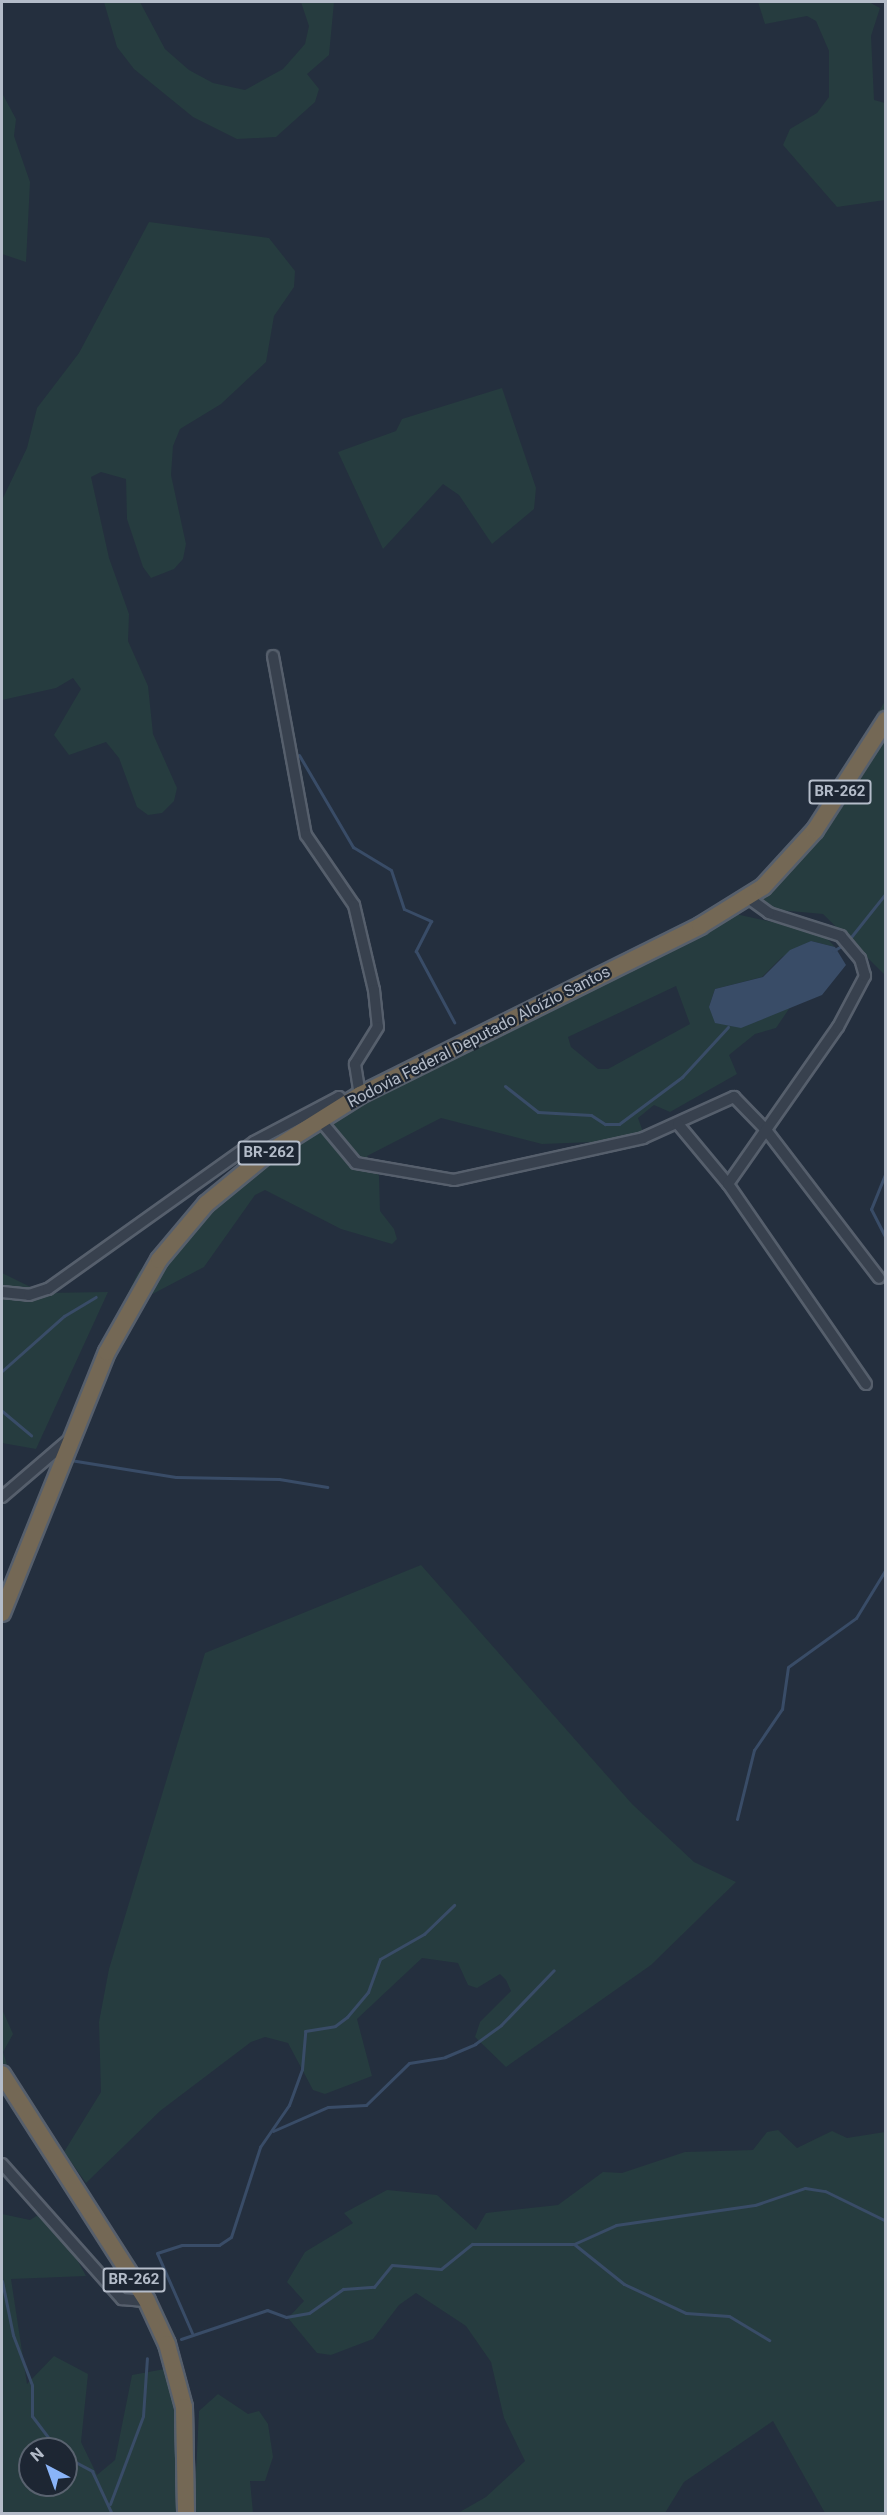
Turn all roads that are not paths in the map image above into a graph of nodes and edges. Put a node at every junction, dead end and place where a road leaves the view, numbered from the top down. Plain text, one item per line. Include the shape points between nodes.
1 (273, 656) dead end
2 (885, 720) edge
3 (747, 897) junction
4 (336, 1107) junction
5 (678, 1124) junction
6 (766, 1130) junction
7 (728, 1184) junction
8 (879, 1278) dead end
9 (2, 1292) edge
10 (866, 1384) dead end
11 (72, 1437) junction
12 (2, 1497) edge
13 (2, 1613) edge
14 (2, 2074) edge
15 (2, 2164) edge
16 (147, 2301) junction
17 (186, 2514) edge

1 - 4 street via 306,835 354,905 369,963 378,1027 355,1064
2 - 3 highway, Rodovia Federal Deputado Aloízio Santos / BR-262 via 797,854
3 - 4 highway, Rodovia Federal Deputado Aloízio Santos / BR-262 via 700,926
3 - 6 street via 769,913 841,936 864,966 862,989
4 - 5 street via 356,1163 440,1180 643,1138
4 - 9 street via 254,1142 62,1282 29,1295
4 - 11 highway, Rodovia Federal Deputado Aloízio Santos / BR-262 via 236,1178 159,1260 107,1352
5 - 6 street via 734,1097
5 - 7 street
6 - 7 street
6 - 8 street
7 - 10 street
11 - 12 street
11 - 13 highway, Rodovia Federal Deputado Aloízio Santos / BR-262
14 - 16 highway, BR-262
15 - 16 street via 122,2299 138,2305
16 - 17 highway, BR-262 via 177,2373 184,2407

